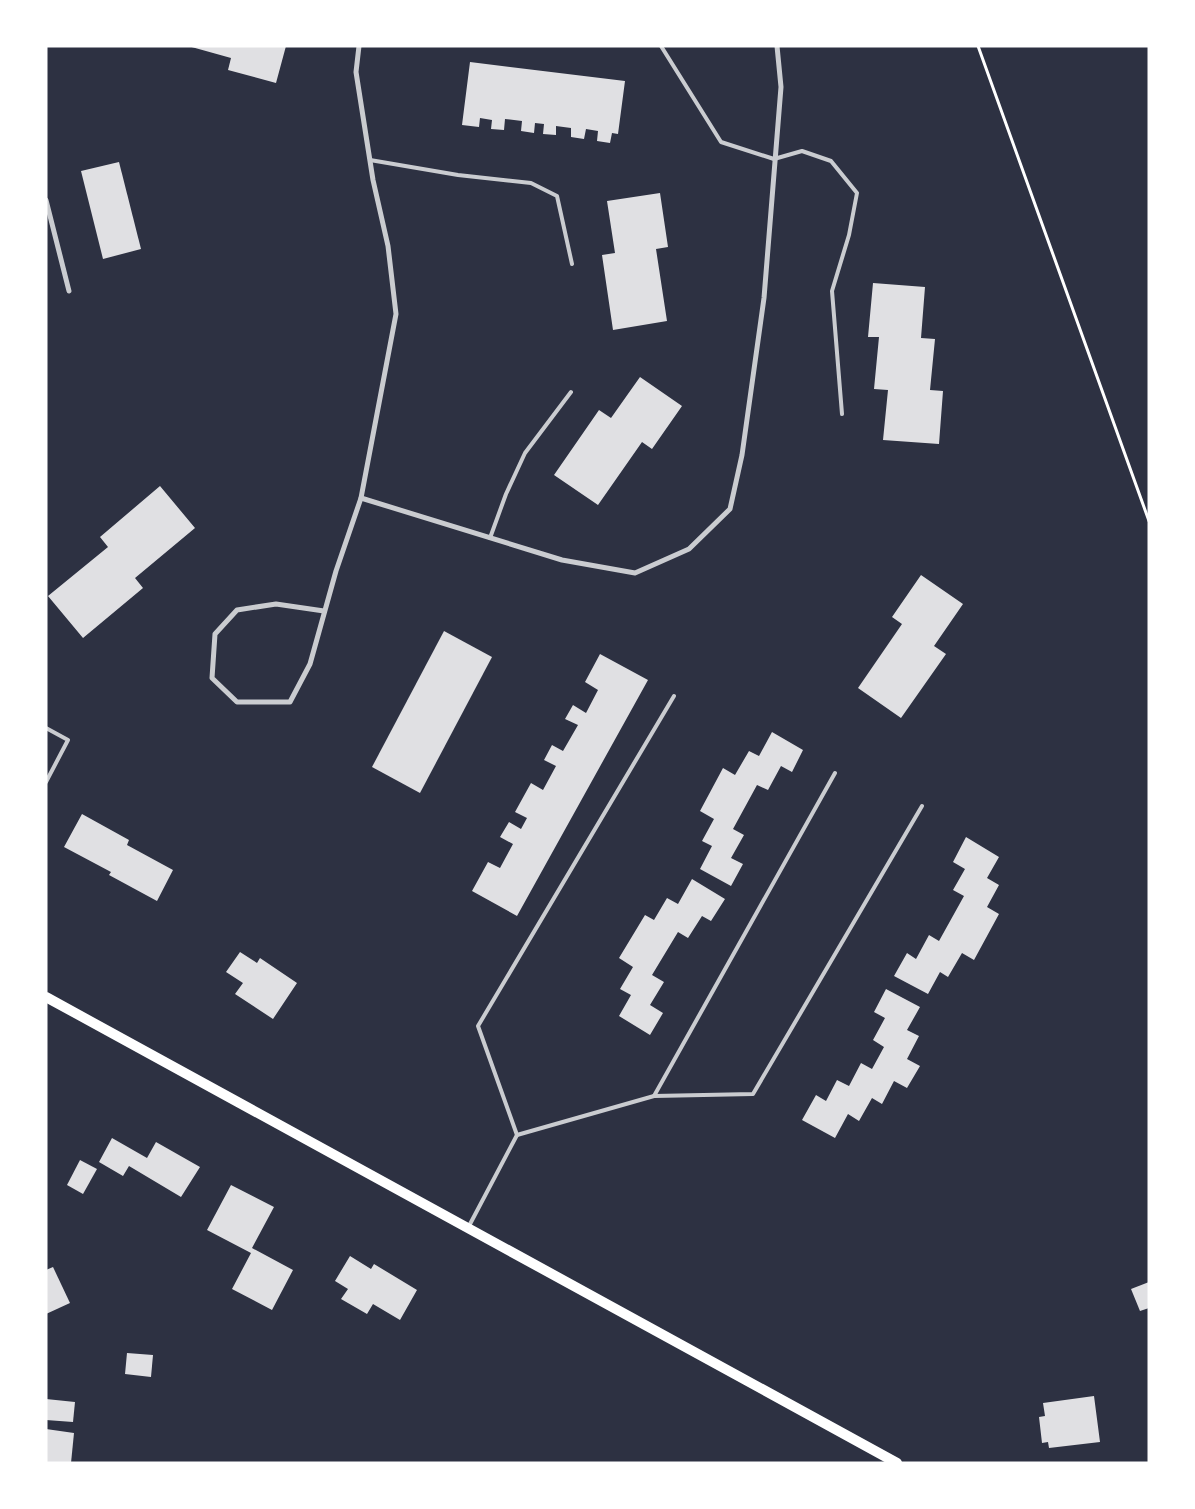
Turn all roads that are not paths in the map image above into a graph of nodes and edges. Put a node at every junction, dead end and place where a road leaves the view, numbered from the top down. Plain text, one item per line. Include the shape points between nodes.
1 (360, 46) edge
2 (661, 46) edge
3 (777, 46) edge
4 (774, 159) junction
5 (370, 160) junction
6 (46, 200) edge
7 (572, 264) dead end
8 (69, 291) dead end
9 (571, 392) dead end
10 (842, 414) dead end
11 (361, 498) junction
12 (490, 538) junction
13 (324, 610) junction
14 (674, 696) dead end
15 (46, 728) edge
16 (835, 773) dead end
17 (46, 782) edge
18 (922, 806) dead end
19 (46, 996) edge
20 (654, 1096) junction
21 (517, 1135) junction
22 (468, 1226) junction
23 (897, 1463) edge

1 - 5 street via 356,72
2 - 4 lane via 721,142
3 - 4 street via 781,87
4 - 10 lane via 802,151 831,161 857,193 832,291
4 - 12 street via 764,298 742,455 730,509 689,549 635,573 562,560
5 - 7 lane via 531,183 557,196
5 - 11 street via 388,246 396,314
6 - 8 street
9 - 12 lane via 525,453
11 - 12 street
11 - 13 street
13 - 13 street via 310,664 290,702 238,702 212,678 215,634 237,610 276,604
14 - 21 lane via 478,1026
15 - 17 lane via 68,740
16 - 20 lane
18 - 20 lane via 753,1094
19 - 22 main road
20 - 21 lane
21 - 22 lane
22 - 23 main road

